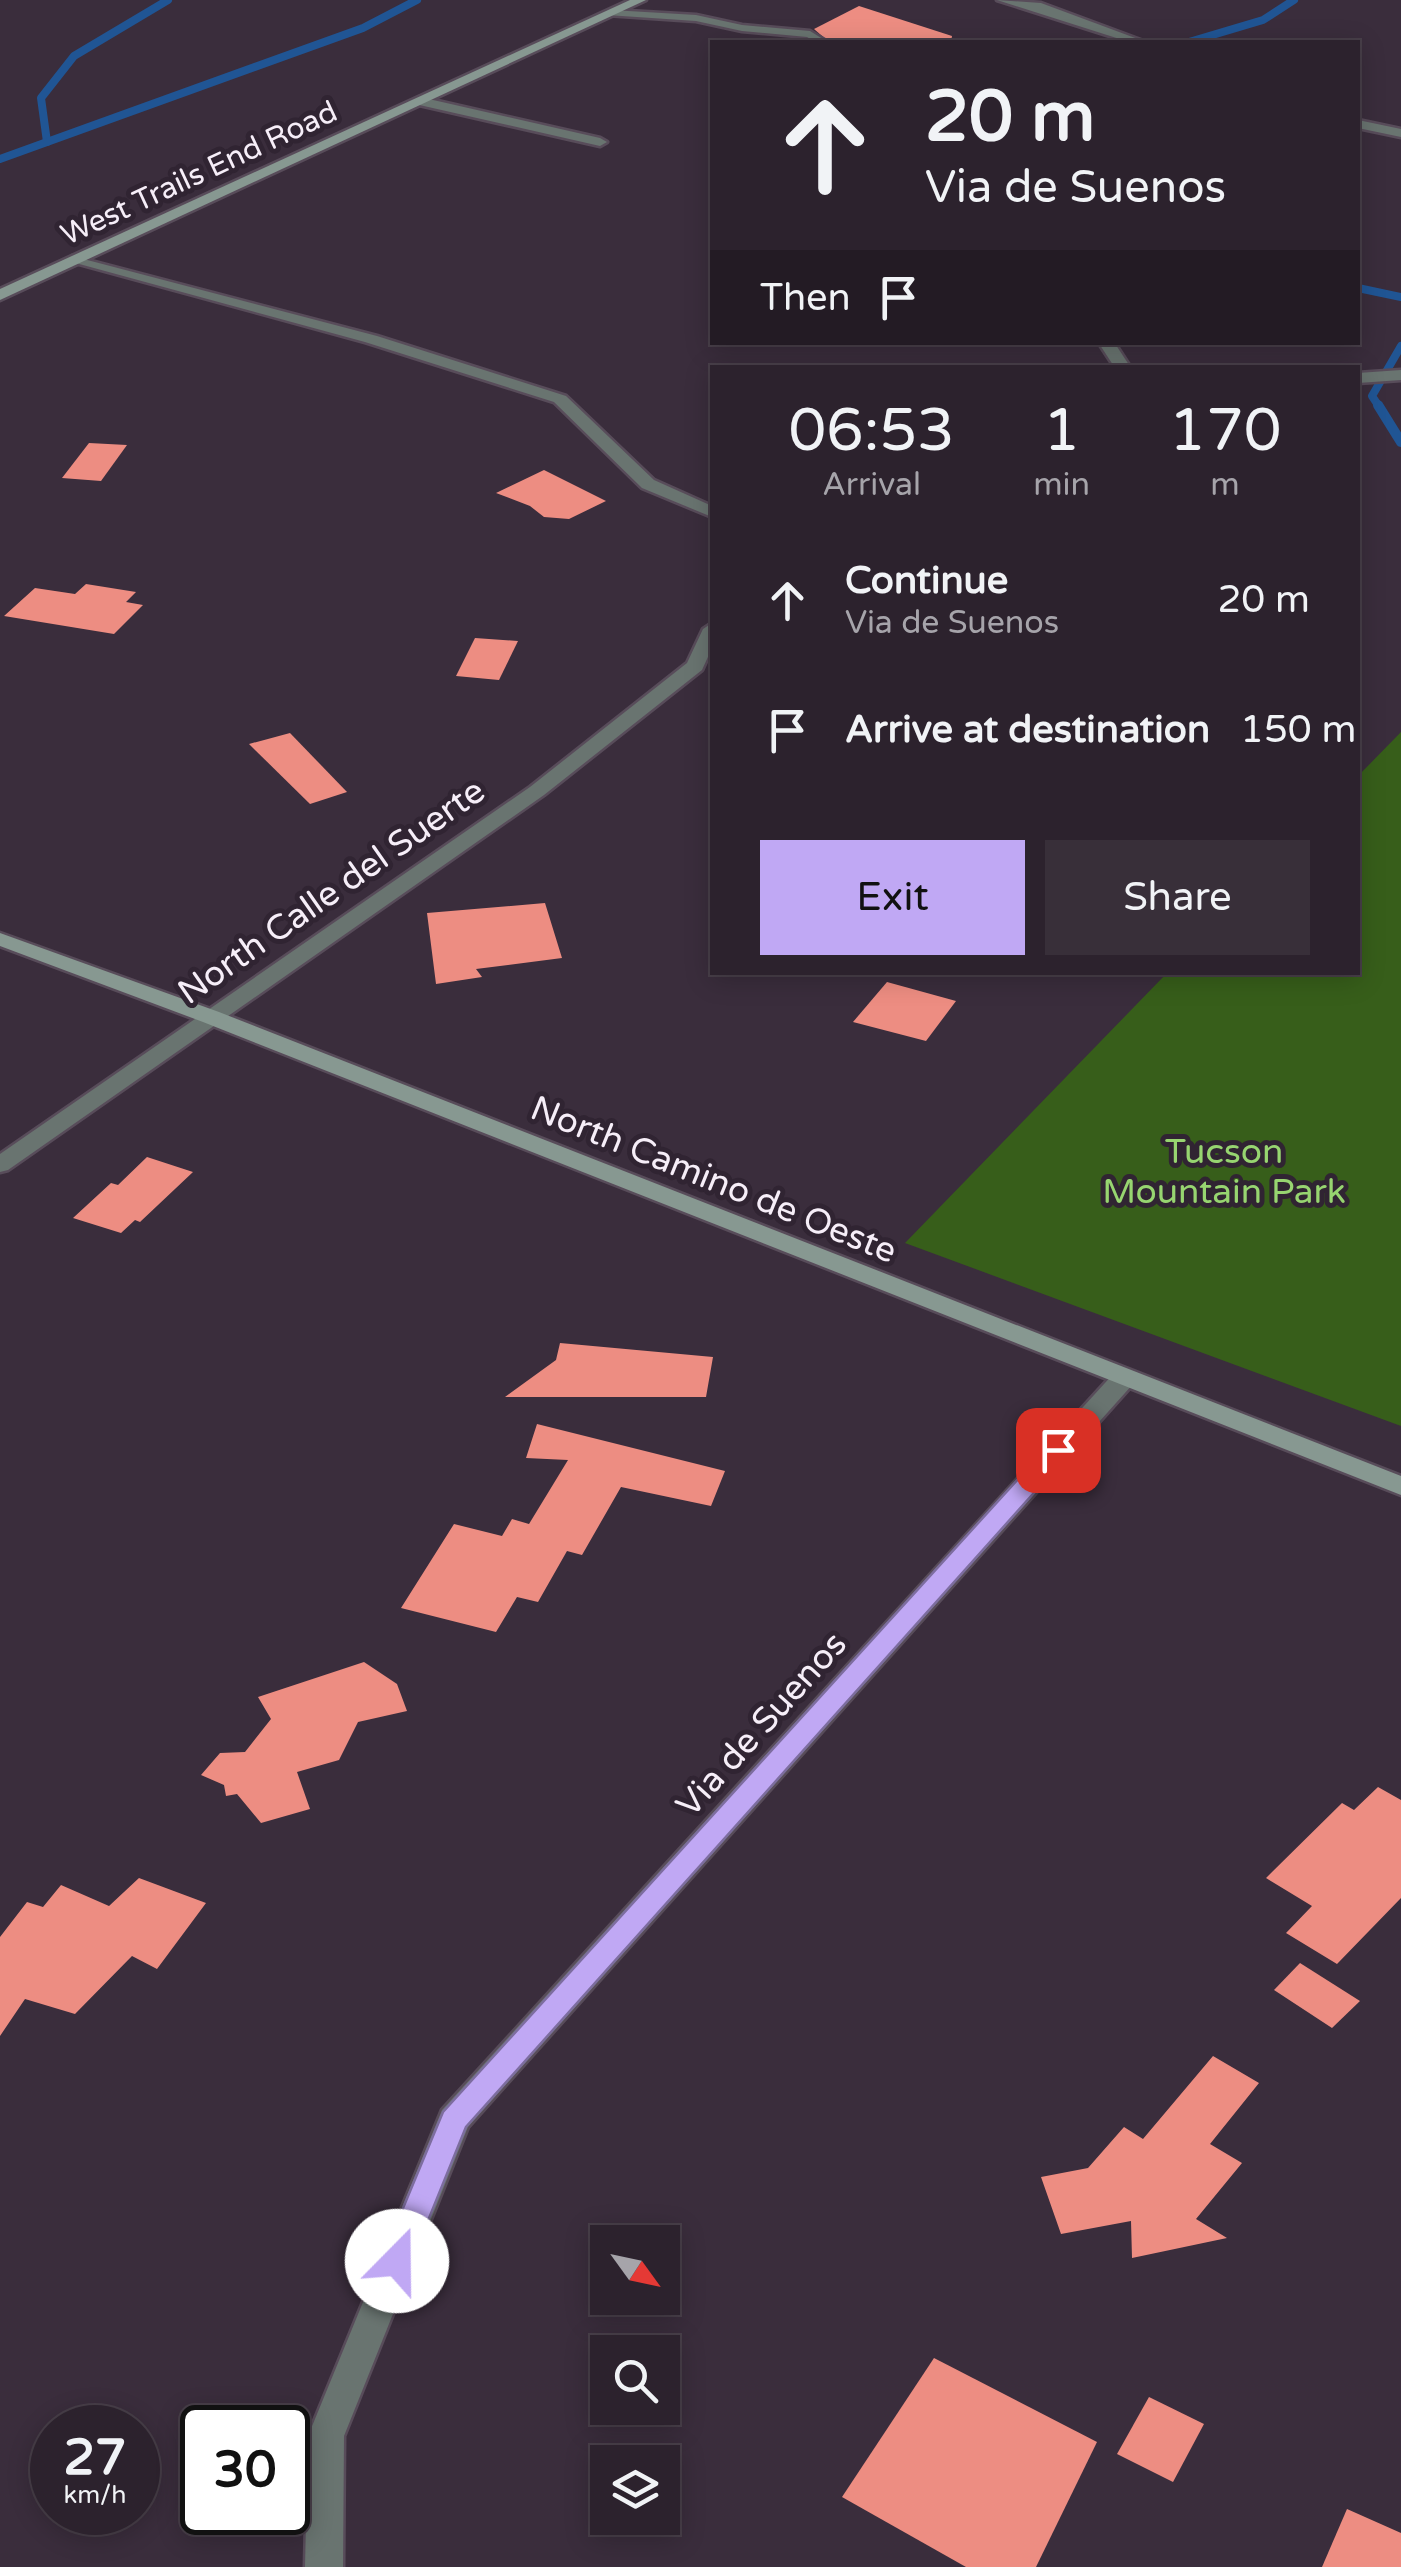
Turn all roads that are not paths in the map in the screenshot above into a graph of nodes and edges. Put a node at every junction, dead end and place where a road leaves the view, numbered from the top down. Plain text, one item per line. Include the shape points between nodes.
1 (640, 0) edge
2 (1002, 0) edge
3 (1043, 3) edge
4 (611, 14) junction
5 (820, 40) edge
6 (1135, 40) edge
7 (420, 101) junction
8 (1360, 124) edge
9 (1401, 133) edge
10 (600, 142) dead end
11 (78, 259) junction
12 (0, 295) edge
13 (1401, 375) edge
14 (1360, 378) edge
15 (710, 511) edge
16 (710, 639) edge
17 (704, 668) edge
18 (0, 940) edge
19 (210, 1016) junction
20 (0, 1164) edge
21 (1124, 1378) junction
22 (1401, 1486) edge
23 (324, 2567) edge

1 - 4 street, West Trails End Road
2 - 3 street
3 - 6 street
4 - 5 lane via 696,18
4 - 7 street, West Trails End Road
7 - 10 street
7 - 11 street, West Trails End Road
8 - 9 street
11 - 12 street, West Trails End Road
11 - 15 street via 560,399 648,484
13 - 14 street
16 - 17 street, North Calle del Suerte
17 - 19 street, North Calle del Suerte
18 - 19 street, North Camino de Oeste
19 - 20 street, North Calle del Suerte
19 - 21 street, North Camino de Oeste
21 - 22 street, North Camino de Oeste
21 - 23 street, Via de Suenos via 454,2120 326,2436

